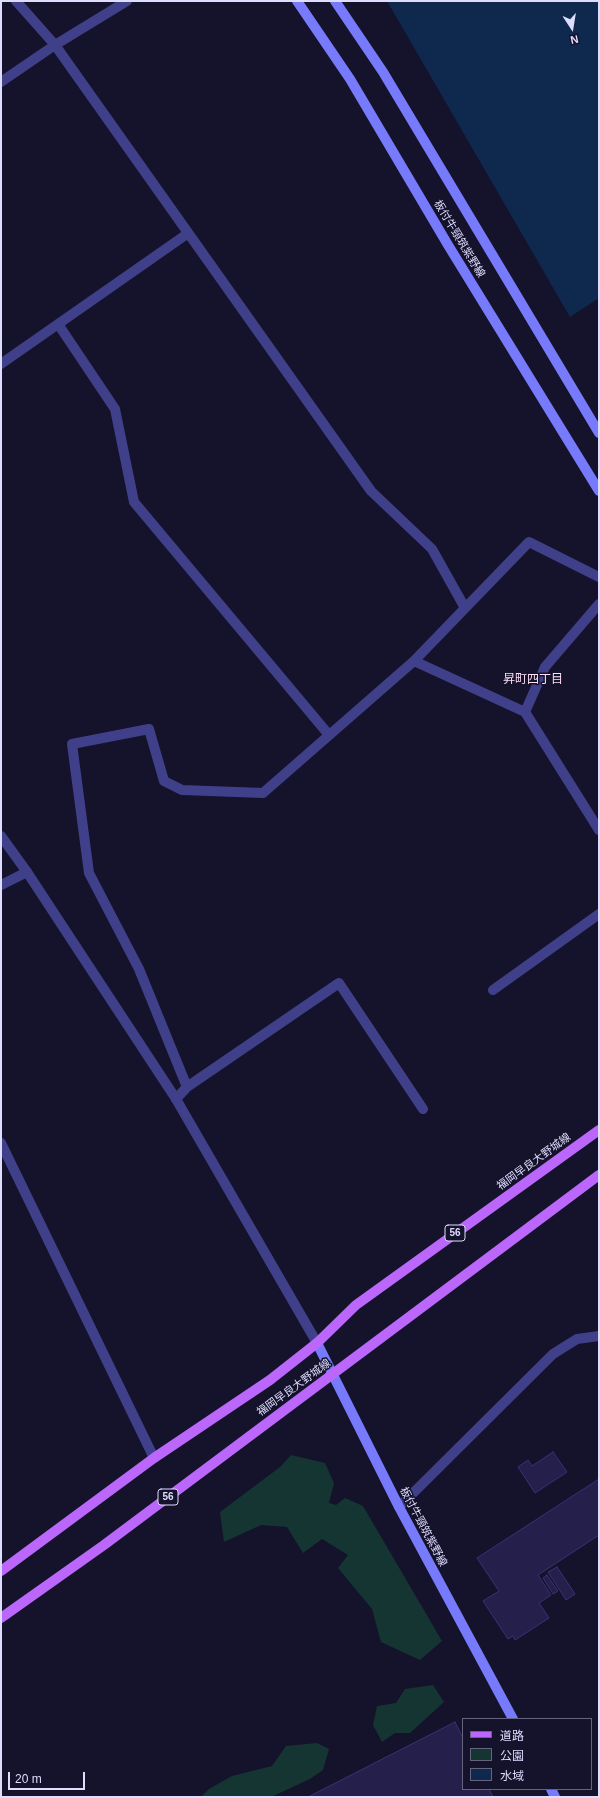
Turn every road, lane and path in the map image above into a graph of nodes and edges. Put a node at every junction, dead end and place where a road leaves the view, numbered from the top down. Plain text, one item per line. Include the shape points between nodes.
1 (16, 1) edge
2 (127, 1) edge
3 (297, 1) edge
4 (335, 1) edge
5 (55, 45) junction
6 (1, 82) edge
7 (187, 234) junction
8 (58, 324) junction
9 (1, 364) edge
10 (599, 432) edge
11 (599, 491) edge
12 (599, 577) edge
13 (599, 604) edge
14 (465, 608) junction
15 (414, 661) junction
16 (524, 712) junction
17 (330, 735) junction
18 (599, 830) edge
19 (1, 836) edge
20 (27, 872) junction
21 (1, 885) edge
22 (599, 914) edge
23 (493, 990) dead end
24 (186, 1087) junction
25 (176, 1099) junction
26 (423, 1109) dead end
27 (599, 1130) edge
28 (1, 1144) edge
29 (599, 1175) edge
30 (599, 1336) edge
31 (317, 1343) junction
32 (333, 1374) junction
33 (154, 1458) junction
34 (399, 1507) junction
35 (1, 1571) edge
36 (1, 1618) edge
37 (512, 1718) edge

1 - 5 street
2 - 5 street
3 - 11 main road, 板付牛頸筑紫野線 via 350,79
4 - 10 main road, 板付牛頸筑紫野線 via 383,72
5 - 6 street
5 - 7 street
7 - 8 street
7 - 14 street via 371,491 432,548
8 - 9 street
8 - 17 street via 115,409 134,502
12 - 14 street via 529,542
13 - 16 street via 545,667
14 - 15 street
15 - 16 street
15 - 17 street
16 - 18 street
17 - 24 street via 263,792 182,790 164,780 149,729 72,744 89,873 139,969
19 - 20 street
20 - 21 street
20 - 25 street
22 - 23 street
24 - 25 street
24 - 26 street via 339,983
25 - 31 street
27 - 31 main road, 福岡早良大野城線 / 56 via 356,1305
28 - 33 street
29 - 32 main road, 福岡早良大野城線 / 56
30 - 34 street via 577,1339 553,1354
31 - 32 main road, 板付牛頸筑紫野線
31 - 33 main road, 福岡早良大野城線 / 56 via 270,1380
32 - 34 main road, 板付牛頸筑紫野線
32 - 36 main road, 福岡早良大野城線 / 56 via 104,1545
33 - 35 main road, 福岡早良大野城線 / 56
34 - 37 main road, 板付牛頸筑紫野線

